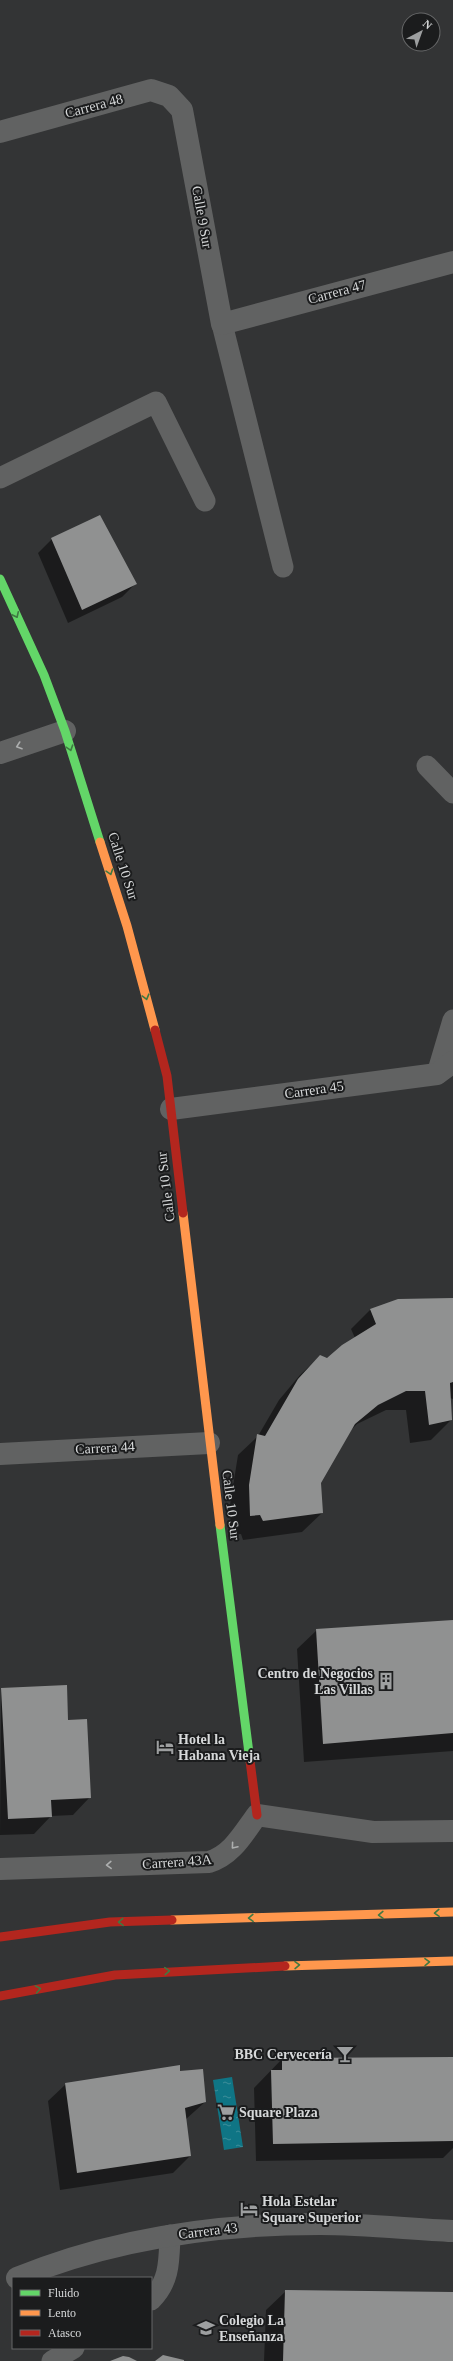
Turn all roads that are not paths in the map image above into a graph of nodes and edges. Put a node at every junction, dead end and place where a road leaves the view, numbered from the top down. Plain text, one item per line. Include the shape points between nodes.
1 (182, 110) joint
2 (0, 132) edge
3 (453, 262) edge
4 (222, 324) junction
5 (0, 478) edge
6 (205, 501) dead end
7 (283, 567) dead end
8 (0, 579) edge
9 (65, 731) junction
10 (0, 753) edge
11 (427, 766) dead end
12 (453, 793) edge
13 (453, 1020) edge
14 (445, 1068) edge
15 (171, 1108) junction
16 (209, 1443) junction
17 (0, 1454) edge
18 (258, 1816) junction
19 (453, 1831) edge
20 (0, 1869) edge
21 (453, 1912) edge
22 (0, 1936) edge
23 (453, 1961) edge
24 (0, 1996) edge
25 (453, 2231) edge
26 (170, 2235) junction
27 (20, 2277) edge
28 (12, 2280) edge
29 (0, 2285) edge
30 (152, 2299) edge
31 (72, 2349) edge
32 (52, 2361) edge

1 - 2 street, Carrera 48 via 169,96 150,90
1 - 4 street, Calle 9 Sur
3 - 4 street, Carrera 47
4 - 7 lane
5 - 6 lane via 156,402
8 -> 9 street, Calle 10 Sur via 44,675
9 -> 10 street
9 -> 15 street, Calle 10 Sur via 127,926 167,1076
11 - 12 lane
13 - 14 lane
14 - 15 street, Carrera 45
15 - 16 street, Calle 10 Sur
16 - 17 street, Carrera 44
16 - 18 street, Calle 10 Sur
18 - 19 street via 374,1832
18 -> 20 street, Carrera 43A via 232,1849 222,1858 209,1862
21 -> 22 street via 110,1922
24 -> 23 street via 115,1975 230,1967
25 - 26 street, Carrera 43 via 320,2224 237,2227
26 - 27 street, Carrera 43 via 99,2251
26 - 30 lane via 169,2266 164,2284
28 - 29 street
31 - 32 lane

